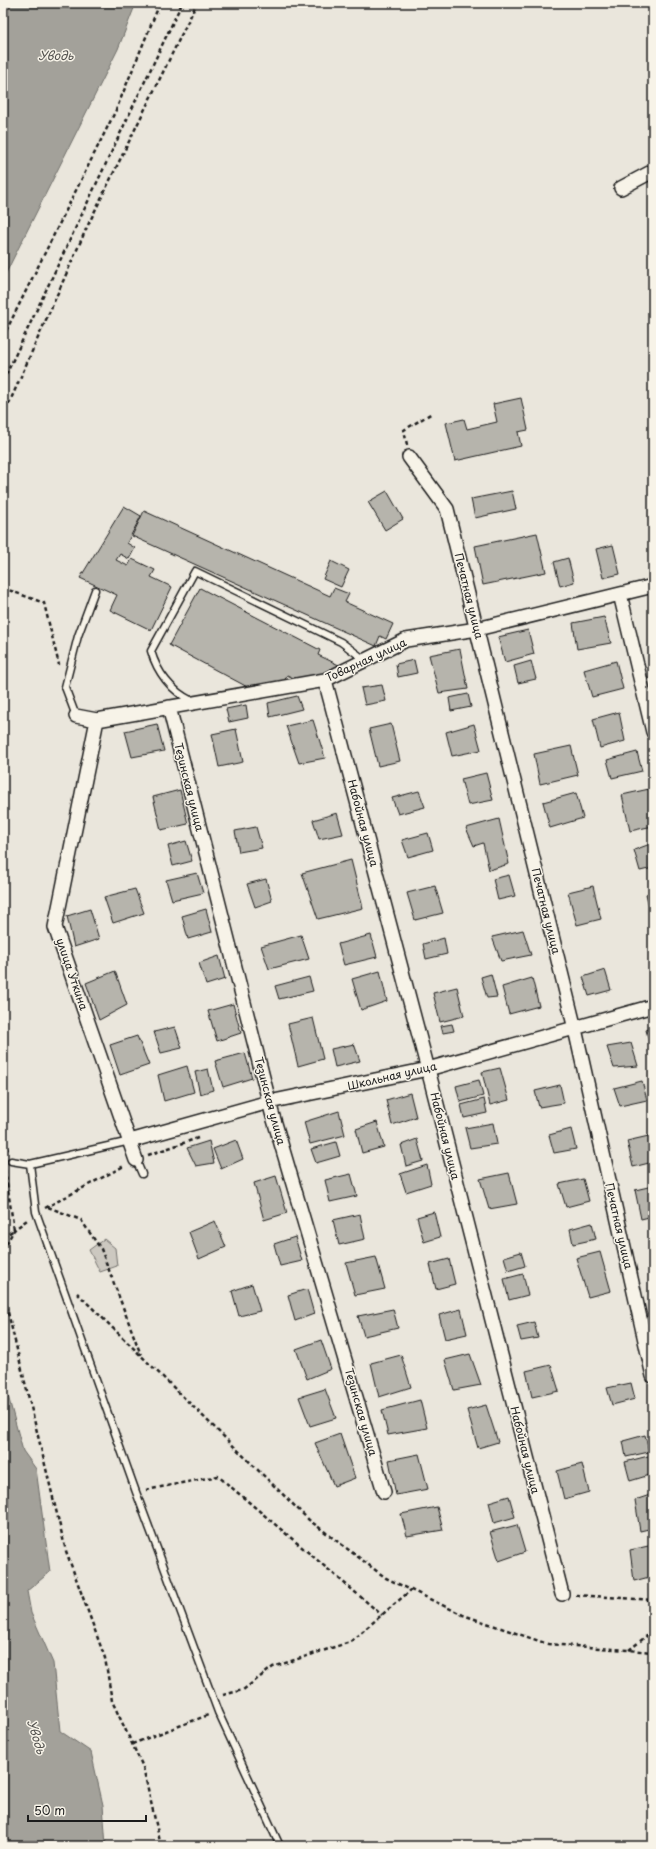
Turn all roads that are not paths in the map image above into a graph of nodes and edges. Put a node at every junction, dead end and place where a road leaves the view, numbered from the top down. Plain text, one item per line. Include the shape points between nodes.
1 (653, 170) edge
2 (621, 188) dead end
3 (409, 457) road end
4 (653, 586) edge
5 (95, 590) dead end
6 (620, 594) junction
7 (477, 629) junction
8 (365, 660) junction
9 (325, 680) junction
10 (195, 702) junction
11 (169, 707) junction
12 (76, 716) joint
13 (97, 720) junction
14 (653, 732) edge
15 (653, 1006) edge
16 (575, 1029) junction
17 (428, 1069) junction
18 (269, 1102) junction
19 (130, 1141) junction
20 (136, 1160) joint
21 (11, 1161) road end
22 (30, 1164) junction
23 (142, 1174) dead end
24 (653, 1376) edge
25 (384, 1492) dead end
26 (562, 1594) road end
27 (280, 1846) edge

1 - 2 street
3 - 7 street, Печатная улица via 447,509
4 - 6 street, Товарная улица
5 - 12 lane via 78,636 65,687
6 - 7 street, Товарная улица
6 - 14 street
7 - 8 street, Товарная улица via 406,640
7 - 16 street, Печатная улица
8 - 9 street, Товарная улица
8 - 10 lane via 341,642 195,571 151,650 155,665 176,691
9 - 10 street, Товарная улица
9 - 17 street, Набойная улица
10 - 11 street, Товарная улица
11 - 13 street, Товарная улица
11 - 18 street, Тезинская улица
12 - 13 street, Товарная улица
13 - 19 street, улица Уткина via 55,927
15 - 16 street, Школьная улица
16 - 17 street, Школьная улица
16 - 24 street, Печатная улица
17 - 18 street, Школьная улица
17 - 26 street, Набойная улица
18 - 19 street, Школьная улица
18 - 25 street, Тезинская улица
19 - 20 street, улица Уткина
19 - 22 lane
20 - 23 lane, улица Уткина
21 - 22 lane
22 - 27 lane via 36,1212 136,1492 218,1712

